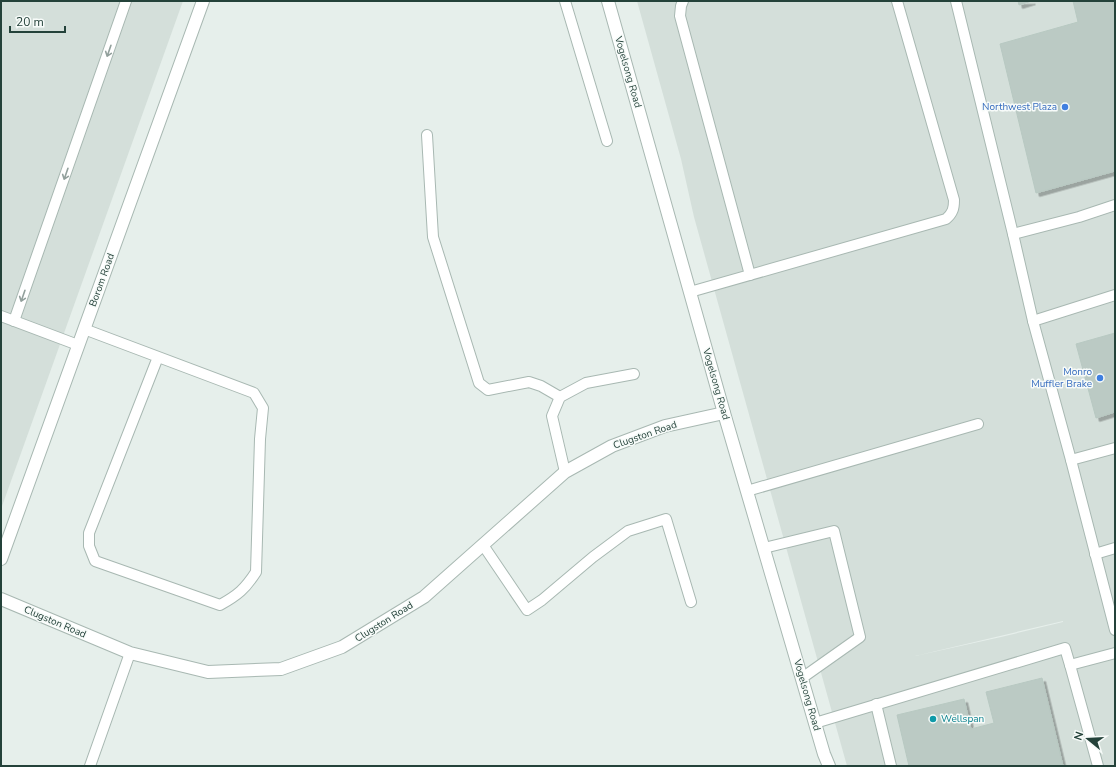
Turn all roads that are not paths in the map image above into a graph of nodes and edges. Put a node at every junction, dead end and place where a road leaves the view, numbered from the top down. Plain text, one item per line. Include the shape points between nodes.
1 (126, 1) edge
2 (204, 1) edge
3 (565, 1) edge
4 (608, 1) edge
5 (683, 1) edge
6 (897, 1) edge
7 (956, 1) edge
8 (427, 135) dead end
9 (607, 141) dead end
10 (1115, 205) edge
11 (1013, 234) junction
12 (750, 275) junction
13 (690, 292) junction
14 (1114, 297) edge
15 (1, 316) edge
16 (14, 321) junction
17 (1032, 321) junction
18 (84, 329) junction
19 (78, 345) junction
20 (158, 357) junction
21 (634, 374) dead end
22 (560, 397) junction
23 (724, 414) junction
24 (978, 424) dead end
25 (1115, 448) edge
26 (1071, 460) junction
27 (565, 472) junction
28 (747, 491) junction
29 (483, 545) junction
30 (764, 548) junction
31 (1115, 548) edge
32 (1095, 554) junction
33 (1, 559) edge
34 (1, 599) edge
35 (691, 602) dead end
36 (1114, 626) edge
37 (1115, 653) edge
38 (130, 654) junction
39 (1070, 666) junction
40 (802, 678) junction
41 (876, 704) junction
42 (815, 723) junction
43 (90, 766) edge
44 (829, 766) edge
45 (891, 766) edge
46 (1098, 766) edge

1 -> 16 lane
2 - 18 street, Borom Road
3 - 9 lane
4 - 13 street, Vogelsong Road
5 - 12 lane via 680,16
6 - 12 lane via 954,200 952,214 946,219
7 - 11 lane
8 - 22 lane via 433,237 479,383 488,390 529,382
10 - 11 lane
11 - 17 lane
12 - 13 lane
13 - 23 street, Vogelsong Road
14 - 17 lane
15 - 16 lane
16 - 19 lane
17 - 26 lane
18 - 19 street, Borom Road
18 - 20 lane
19 - 33 street, Borom Road
20 - 20 lane via 254,393 263,408 256,572 247,586 220,605 95,561 89,546 89,533
21 - 22 lane via 586,383
22 - 27 lane via 552,416
23 - 27 street, Clugston Road via 665,426 612,446
23 - 28 street, Vogelsong Road
24 - 28 lane
25 - 26 lane
26 - 32 lane
27 - 29 street, Clugston Road
28 - 30 street, Vogelsong Road
29 - 35 lane via 527,610 628,531 666,520
29 - 38 street, Clugston Road via 424,597 342,647 281,669 208,672
30 - 40 street, Vogelsong Road
30 - 40 lane via 834,531 860,637
31 - 32 lane
32 - 36 lane
34 - 38 street, Clugston Road
37 - 39 lane
38 - 43 lane
39 - 41 lane via 1065,648
39 - 46 lane
40 - 42 street, Vogelsong Road
41 - 42 lane
41 - 45 lane
42 - 44 street, Vogelsong Road

